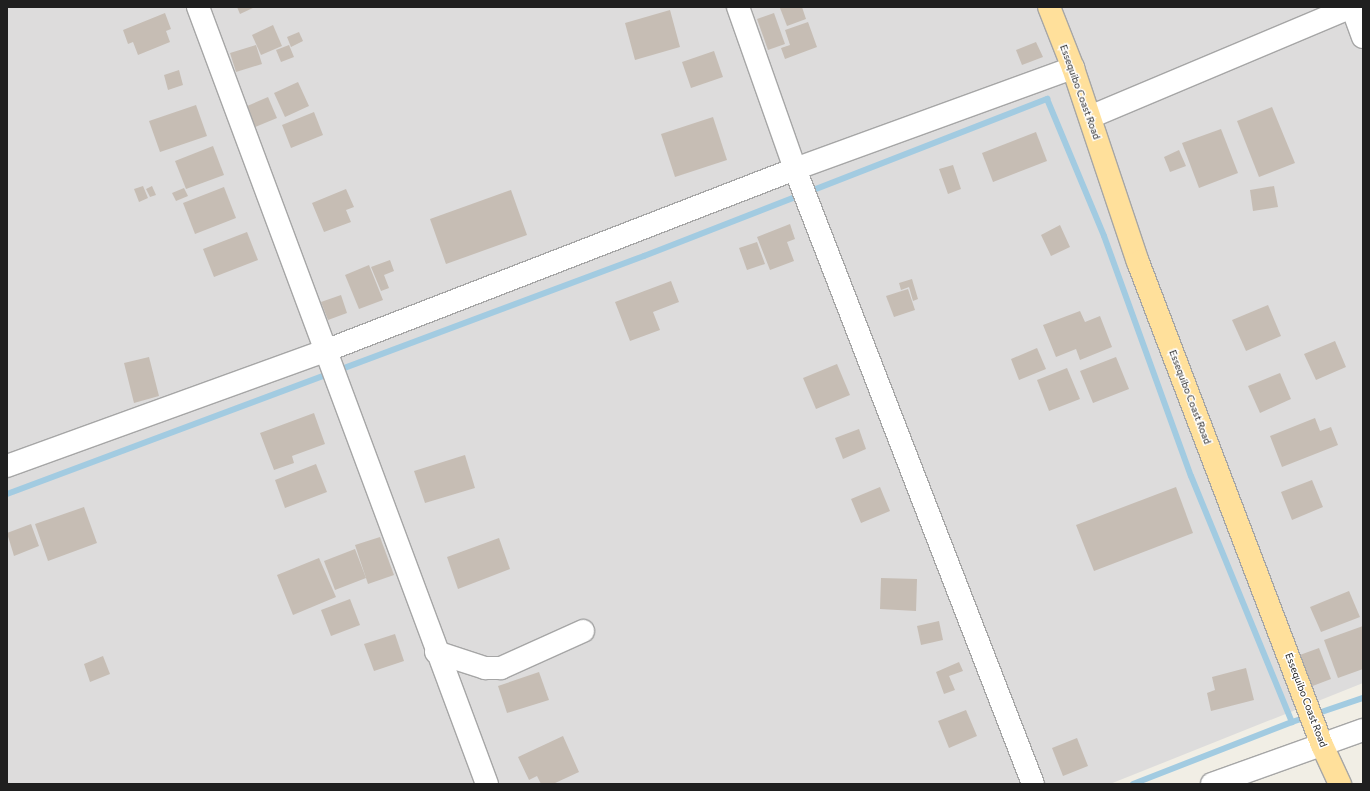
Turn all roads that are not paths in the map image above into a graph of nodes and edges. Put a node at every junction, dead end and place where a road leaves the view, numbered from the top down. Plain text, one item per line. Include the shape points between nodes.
1 (198, 7) edge
2 (738, 7) edge
3 (1049, 7) edge
4 (1352, 7) edge
5 (1363, 37) edge
6 (1073, 68) junction
7 (1090, 117) junction
8 (795, 169) junction
9 (325, 351) junction
10 (7, 466) edge
11 (583, 631) dead end
12 (436, 652) junction
13 (1363, 730) edge
14 (1322, 745) junction
15 (487, 784) edge
16 (1033, 784) edge
17 (1212, 784) edge
18 (1340, 784) edge

1 - 9 street
2 - 8 street
3 - 6 main road, Essequibo Coast Road
4 - 5 street
4 - 7 street
6 - 7 main road, Essequibo Coast Road
6 - 8 street
7 - 14 main road, Essequibo Coast Road via 1138,262
8 - 9 street
8 - 16 street
9 - 10 street
9 - 12 street
11 - 12 street via 502,668 485,668
12 - 15 street
13 - 14 street
14 - 17 street
14 - 18 main road, Essequibo Coast Road

